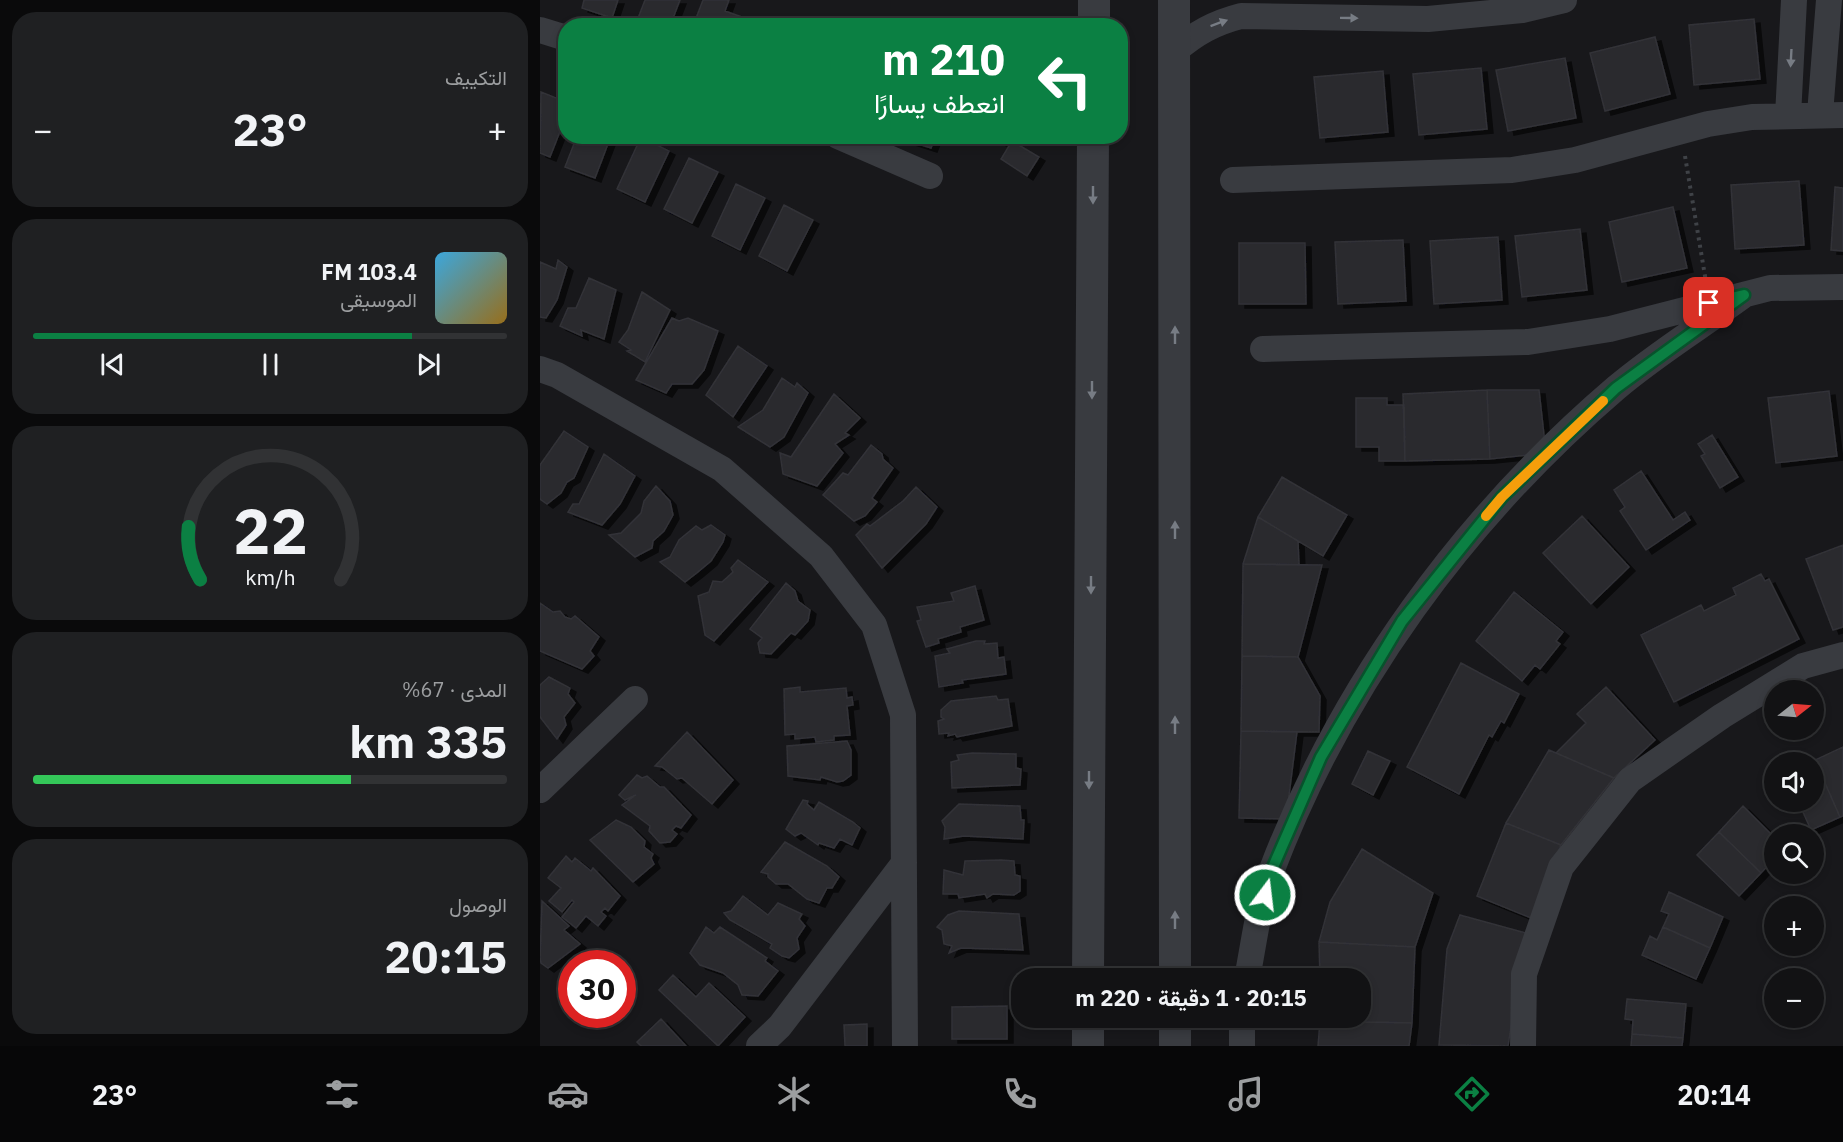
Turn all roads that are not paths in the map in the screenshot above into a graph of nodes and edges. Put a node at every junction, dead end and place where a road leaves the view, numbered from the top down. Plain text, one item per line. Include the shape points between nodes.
1 (1094, 0) edge
2 (1174, 0) edge
3 (1564, 0) edge
4 (1794, 0) edge
5 (1829, 0) edge
6 (1314, 9) edge
7 (1094, 18) edge
8 (540, 30) edge
9 (558, 36) edge
10 (1175, 51) junction
11 (1832, 114) edge
12 (1788, 116) junction
13 (856, 144) edge
14 (1093, 144) edge
15 (930, 176) dead end
16 (1233, 180) dead end
17 (1843, 287) edge
18 (1744, 295) junction
19 (1263, 349) dead end
20 (540, 369) edge
21 (1843, 655) edge
22 (635, 699) dead end
23 (540, 790) edge
24 (904, 862) junction
25 (1088, 968) edge
26 (1175, 968) edge
27 (1249, 968) edge
28 (1088, 1028) edge
29 (1175, 1028) edge
30 (1242, 1028) edge
31 (759, 1046) edge
32 (905, 1046) edge
33 (1088, 1046) edge
34 (1175, 1046) edge
35 (1242, 1046) edge
36 (1523, 1046) edge

1 - 7 street
2 - 10 street
6 -> 3 street via 1428,19 1522,10
4 -> 12 street
5 - 11 street
10 -> 6 street via 1194,34 1217,22
8 - 9 street
26 -> 10 street
11 - 12 street
12 - 16 street via 1752,117 1680,131 1575,160 1512,170
13 - 15 street
14 -> 25 street
17 - 18 street via 1770,288
18 - 19 street via 1610,329 1528,342
18 - 27 street via 1608,396 1502,497 1402,621 1321,757 1270,874
20 - 24 street via 722,469 821,556 874,625 903,715
21 - 36 street via 1803,666 1630,780 1561,867 1524,974
22 - 23 street
24 - 31 street via 780,1026
24 - 32 street
28 - 33 street
29 - 34 street
30 - 35 street

